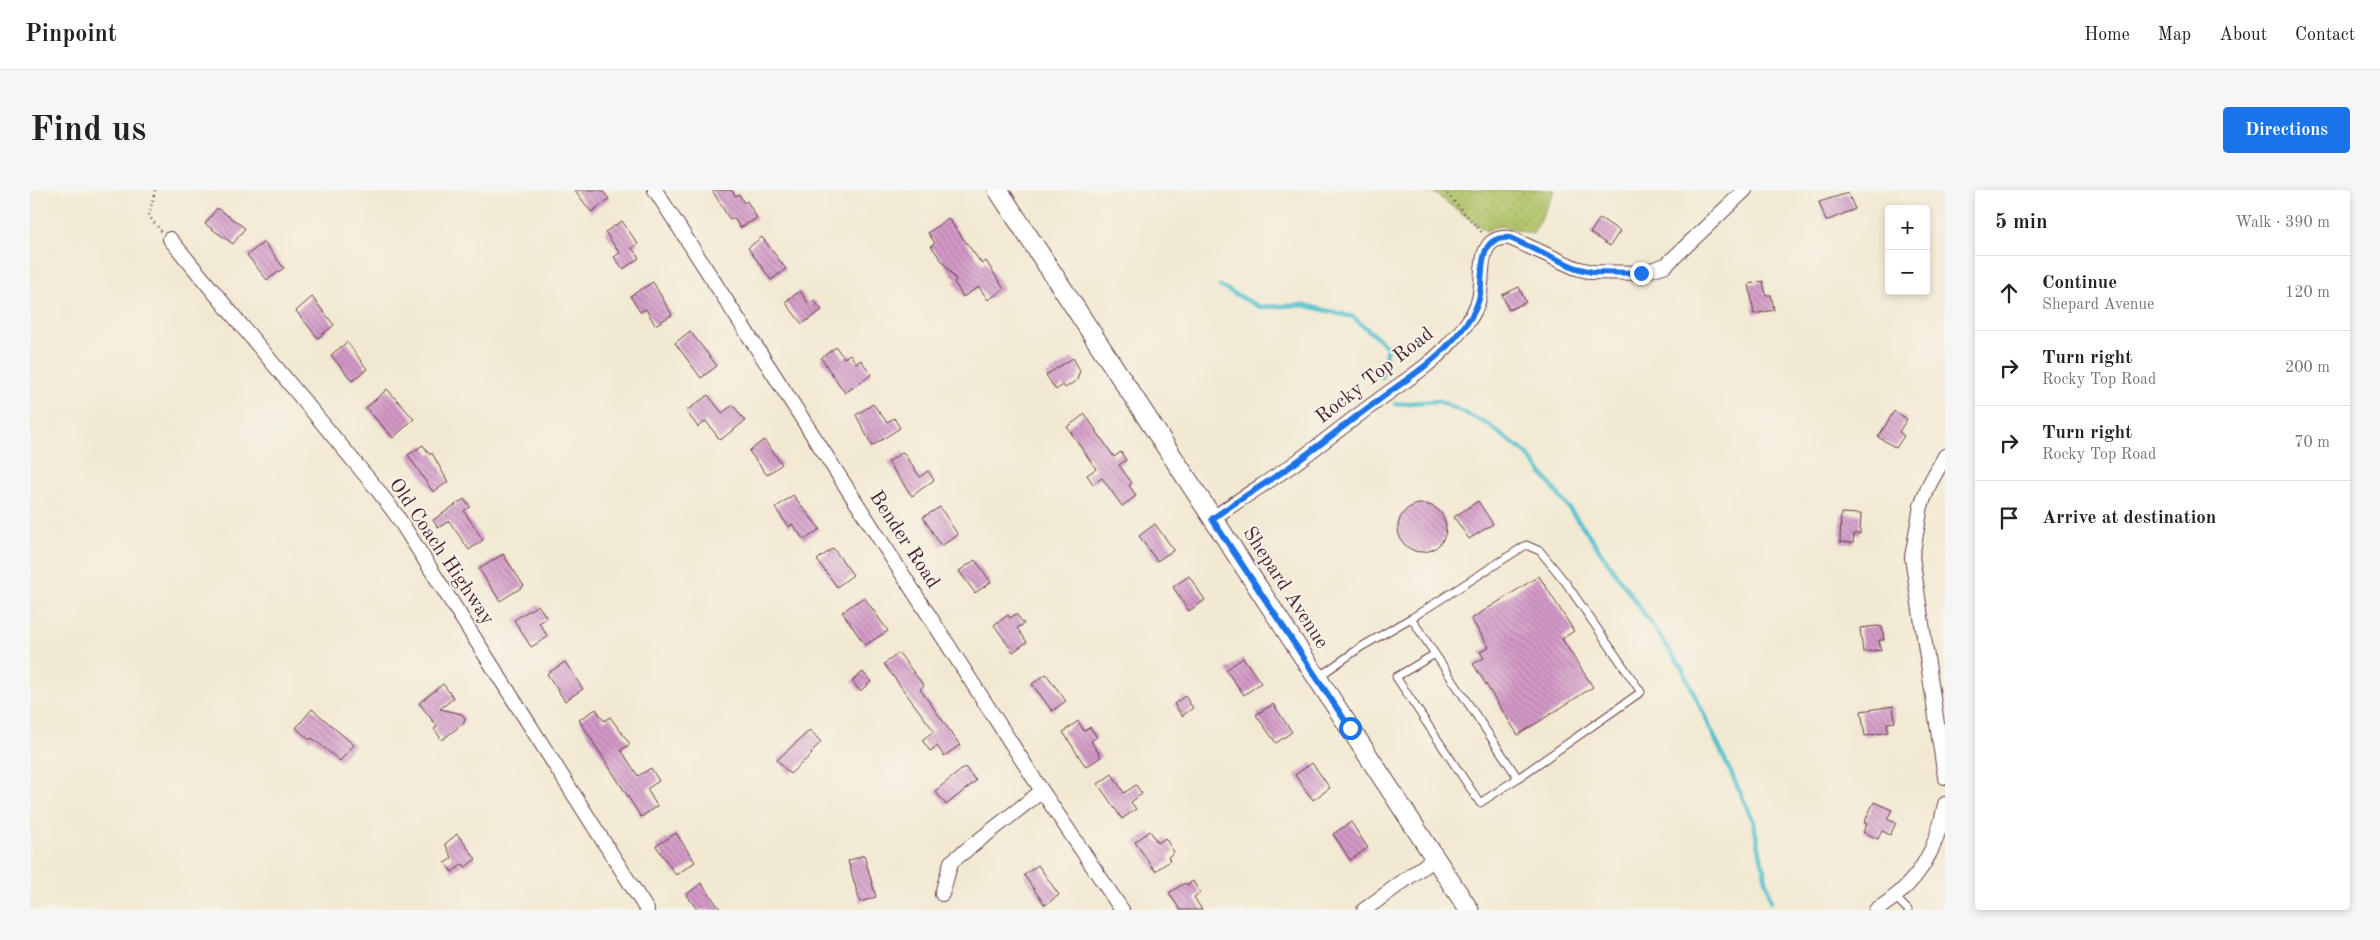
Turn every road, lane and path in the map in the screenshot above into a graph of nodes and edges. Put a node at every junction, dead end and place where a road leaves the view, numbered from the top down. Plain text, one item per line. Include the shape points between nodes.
1 (154, 190) edge
2 (655, 190) edge
3 (998, 190) edge
4 (1444, 190) edge
5 (1745, 190) edge
6 (170, 239) joint
7 (1491, 242) junction
8 (1945, 456) edge
9 (1212, 519) junction
10 (1410, 619) junction
11 (1435, 654) junction
12 (1317, 678) junction
13 (1945, 777) edge
14 (1518, 778) junction
15 (1042, 790) junction
16 (1945, 804) edge
17 (1435, 858) junction
18 (942, 894) dead end
19 (1895, 896) junction
20 (648, 910) edge
21 (1122, 910) edge
22 (1364, 910) edge
23 (1469, 910) edge
24 (1876, 910) edge
25 (1908, 910) edge

1 - 6 path via 149,216
2 - 15 street, Bender Road
3 - 9 main road, Shepard Avenue
4 - 7 path
5 - 7 street via 1676,257 1648,272 1592,272 1563,263 1510,238 1501,237
6 - 20 street, Old Coach Highway via 397,516
7 - 9 street, Rocky Top Road via 1484,252 1481,288 1474,311 1446,347 1336,433
8 - 13 street via 1921,506 1912,557
9 - 12 main road, Shepard Avenue
10 - 11 lane
10 - 12 lane
10 - 14 lane via 1526,545 1540,551 1566,583 1641,692
11 - 14 lane
11 - 14 lane via 1396,676 1480,803
12 - 17 main road, Shepard Avenue
15 - 18 street via 951,862
15 - 21 street, Bender Road
16 - 19 street via 1940,830 1927,860
17 - 22 street
17 - 23 main road, Shepard Avenue
19 - 24 street
19 - 25 lane

